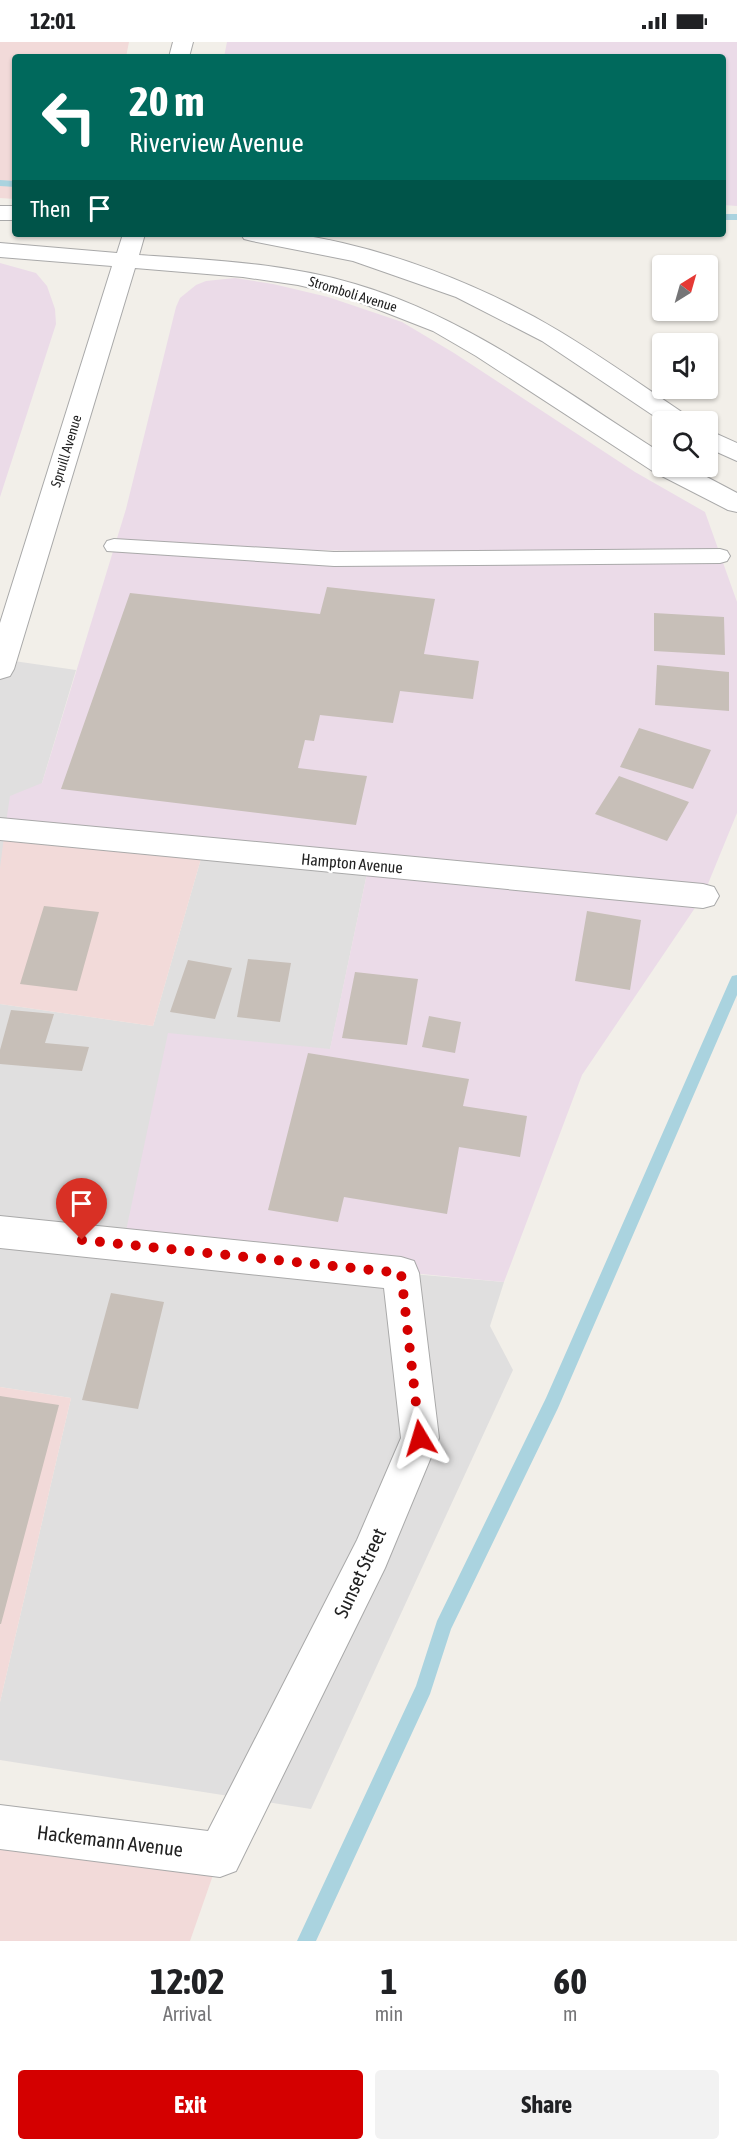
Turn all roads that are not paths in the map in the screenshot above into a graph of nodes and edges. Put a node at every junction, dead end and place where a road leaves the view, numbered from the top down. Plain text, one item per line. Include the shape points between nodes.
1 (133, 237) edge
2 (274, 237) edge
3 (0, 249) edge
4 (125, 259) junction
5 (663, 411) edge
6 (718, 443) edge
7 (737, 453) edge
8 (652, 459) edge
9 (685, 477) edge
10 (737, 504) edge
11 (114, 546) dead end
12 (720, 556) dead end
13 (0, 669) edge
14 (0, 829) edge
15 (703, 896) dead end
16 (0, 1232) edge
17 (0, 1827) edge
18 (220, 1855) joint

1 - 4 street, Spruill Avenue
2 - 5 street via 357,253 422,274 483,300 532,325
3 - 4 street, Stromboli Avenue
4 - 8 street, Stromboli Avenue via 298,278 395,306 485,351
4 - 13 street, Spruill Avenue
6 - 7 street
9 - 10 street, Stromboli Avenue
11 - 12 lane via 334,560
14 - 15 street, Hampton Avenue
16 - 18 street, Sunset Street via 401,1273 420,1438 371,1554
17 - 18 street, Hackemann Avenue

